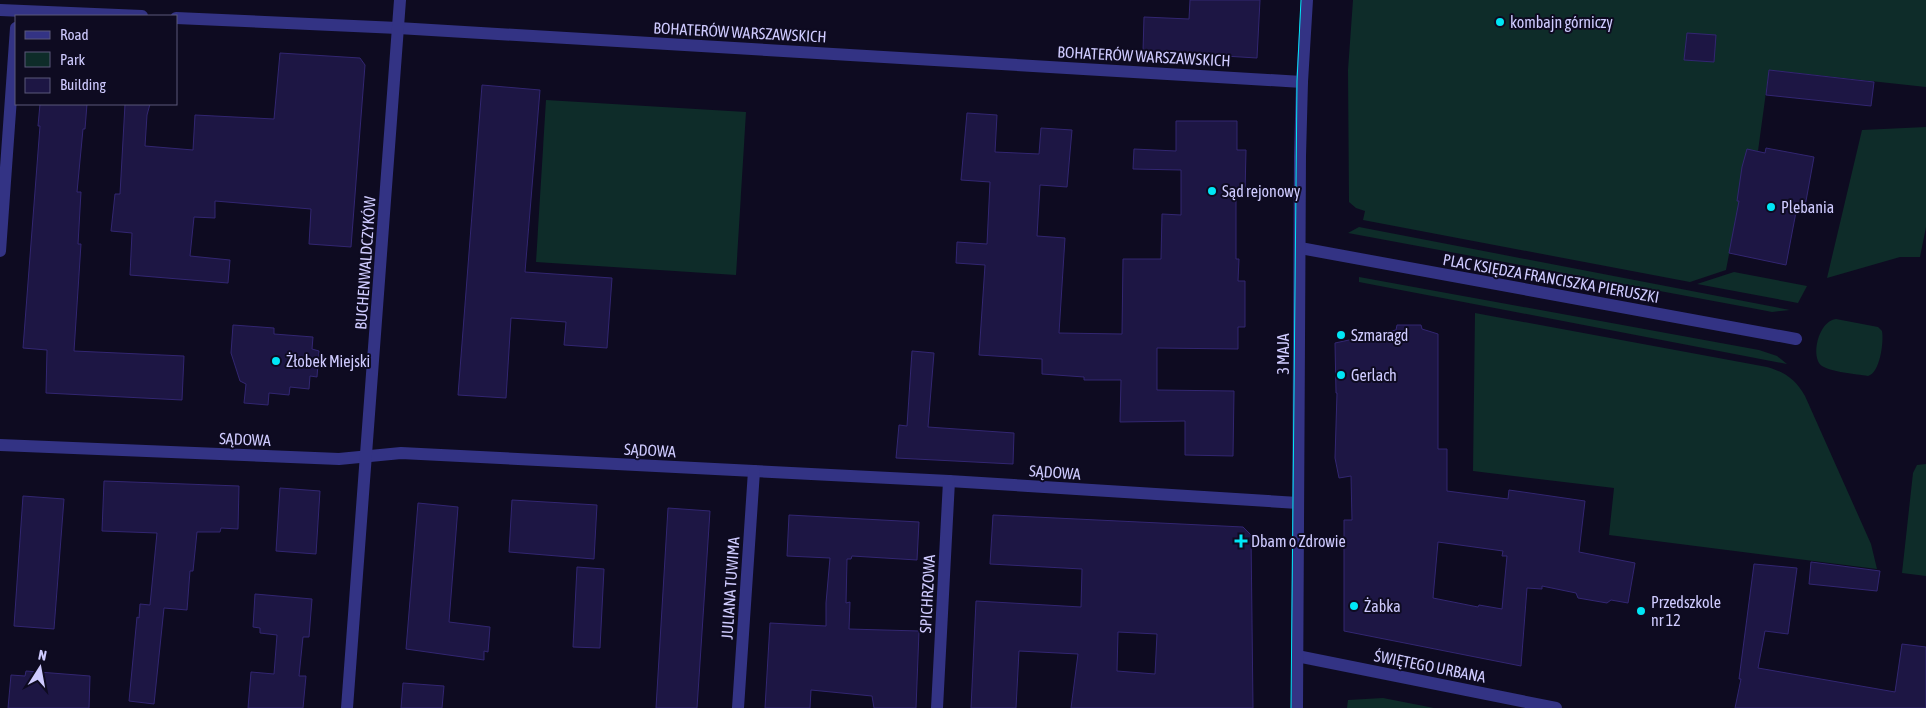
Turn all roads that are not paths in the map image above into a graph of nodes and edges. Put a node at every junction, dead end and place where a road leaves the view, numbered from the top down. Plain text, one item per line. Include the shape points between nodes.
1 (400, 0) edge
2 (1306, 0) edge
3 (18, 9) edge
4 (0, 10) edge
5 (124, 15) edge
6 (178, 18) edge
7 (398, 28) junction
8 (15, 42) edge
9 (1302, 82) junction
10 (1300, 248) junction
11 (0, 252) edge
12 (1796, 339) dead end
13 (0, 445) edge
14 (367, 456) junction
15 (754, 471) junction
16 (948, 481) junction
17 (1298, 502) junction
18 (1297, 656) junction
19 (347, 708) edge
20 (738, 708) edge
21 (937, 708) edge
22 (1297, 708) edge
23 (1556, 708) edge

1 - 7 street, BUCHENWALDCZYKÓW
2 - 9 street, 3 MAJA
3 - 4 street
3 - 5 street
6 - 7 street, BOHATERÓW WARSZAWSKICH
7 - 9 street, BOHATERÓW WARSZAWSKICH
7 - 14 street, BUCHENWALDCZYKÓW
8 - 11 street
9 - 10 street, 3 MAJA
10 - 12 street, PLAC KSIĘDZA FRANCISZKA PIERUSZKI
10 - 17 street, 3 MAJA
13 - 14 street, SĄDOWA via 339,459
14 - 15 street, SĄDOWA via 401,453
14 - 19 street, BUCHENWALDCZYKÓW
15 - 16 street, SĄDOWA
15 - 20 street, JULIANA TUWIMA
16 - 17 street, SĄDOWA
16 - 21 street, SPICHRZOWA
17 - 18 street, 3 MAJA
18 - 22 street, 3 MAJA
18 - 23 street, ŚWIĘTEGO URBANA

